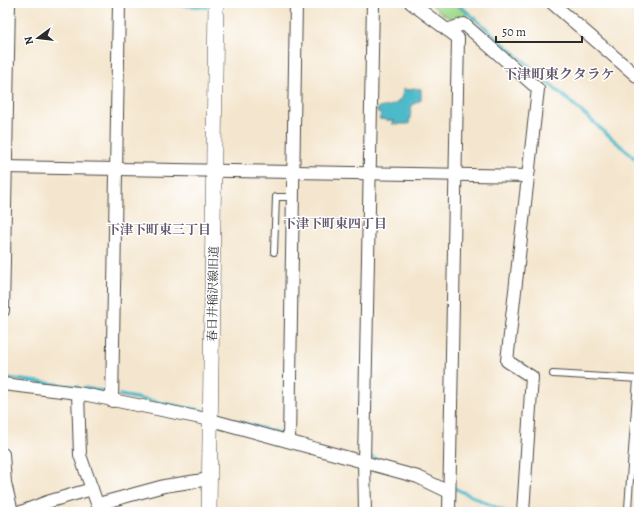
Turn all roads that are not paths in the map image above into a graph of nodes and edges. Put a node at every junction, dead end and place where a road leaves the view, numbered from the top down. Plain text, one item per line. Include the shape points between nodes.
1 (9, 3) edge
2 (119, 3) edge
3 (216, 3) edge
4 (296, 3) edge
5 (373, 3) edge
6 (411, 3) edge
7 (552, 3) edge
8 (447, 30) junction
9 (638, 74) edge
10 (4, 166) edge
11 (115, 169) junction
12 (214, 170) junction
13 (294, 172) junction
14 (370, 173) junction
15 (456, 174) junction
16 (528, 176) junction
17 (293, 197) junction
18 (274, 252) dead end
19 (3, 311) edge
20 (553, 374) dead end
21 (638, 379) edge
22 (3, 384) edge
23 (78, 393) junction
24 (112, 401) junction
25 (211, 420) junction
26 (289, 441) junction
27 (3, 454) edge
28 (364, 462) junction
29 (210, 479) junction
30 (92, 489) junction
31 (449, 492) junction
32 (99, 508) edge
33 (628, 508) dead end
34 (12, 512) edge
35 (20, 512) edge
36 (209, 512) edge
37 (365, 512) edge
38 (449, 512) edge
39 (523, 512) edge

1 - 10 street
2 - 11 street
3 - 12 street, 春日井稲沢線旧道
4 - 13 street
5 - 14 street
6 - 8 street
7 - 9 street
8 - 15 street via 458,38
8 - 16 street via 464,24 538,89
10 - 11 street
10 - 19 street
11 - 12 street
11 - 24 street
12 - 13 street
12 - 25 street, 春日井稲沢線旧道
13 - 14 street
13 - 17 street
14 - 15 street
14 - 28 street
15 - 16 street
15 - 31 street
16 - 39 street via 507,361 532,377
17 - 18 lane via 276,197
17 - 26 street
20 - 21 lane
21 - 33 lane
22 - 23 street
23 - 24 street
23 - 30 street via 80,455
24 - 25 street
25 - 26 street
25 - 29 street, 春日井稲沢線旧道
26 - 28 street
27 - 34 street via 5,483
28 - 31 street via 418,477
28 - 37 street
29 - 32 street via 164,486
29 - 36 street, 春日井稲沢線旧道
30 - 32 street
30 - 35 street
31 - 38 street

